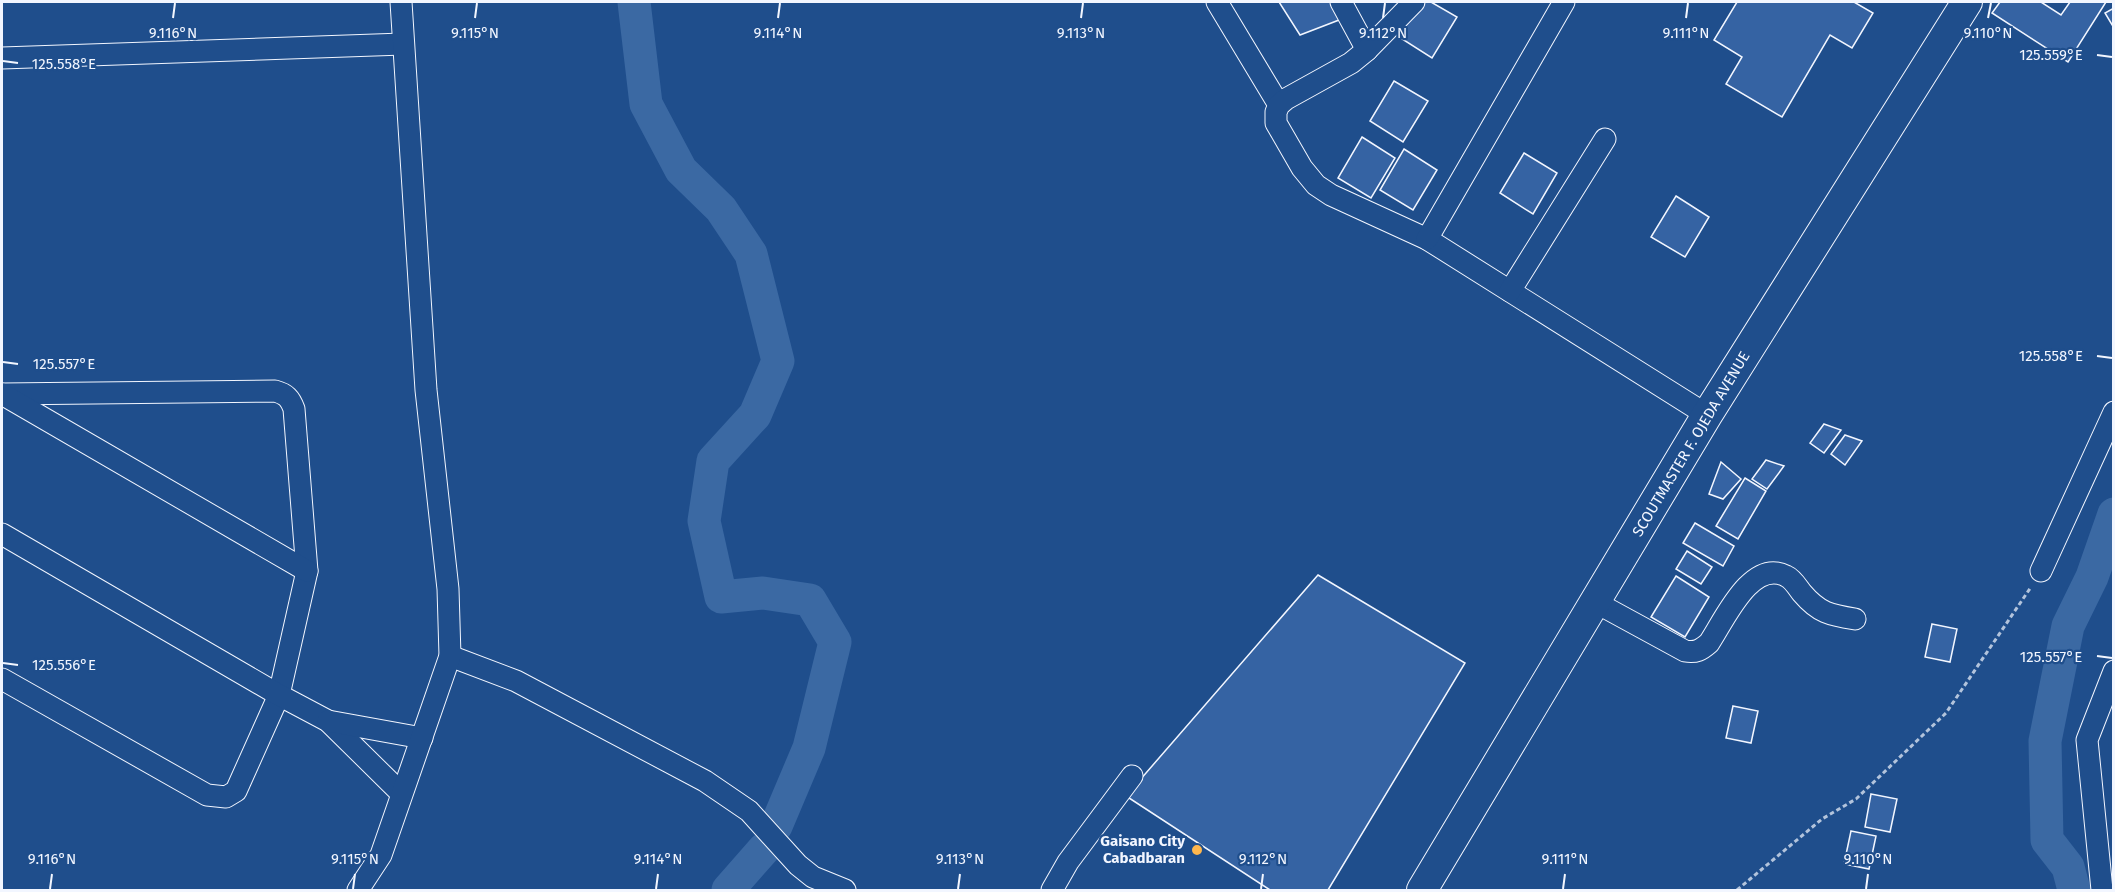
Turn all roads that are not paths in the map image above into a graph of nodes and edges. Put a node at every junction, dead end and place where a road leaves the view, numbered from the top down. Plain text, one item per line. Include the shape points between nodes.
1 (401, 2) edge
2 (1216, 2) edge
3 (1341, 2) edge
4 (1414, 2) edge
5 (1564, 2) edge
6 (1967, 2) edge
7 (403, 44) junction
8 (1367, 50) junction
9 (2, 58) edge
10 (1279, 105) junction
11 (1605, 139) dead end
12 (1427, 239) junction
13 (1510, 291) junction
14 (2, 394) edge
15 (2114, 412) edge
16 (1707, 415) junction
17 (2, 534) edge
18 (307, 571) junction
19 (2042, 571) road end
20 (1595, 602) junction
21 (1855, 619) dead end
22 (450, 656) junction
23 (2114, 671) edge
24 (2, 679) edge
25 (279, 695) junction
26 (328, 721) junction
27 (422, 738) junction
28 (1132, 776) dead end
29 (401, 793) junction
30 (358, 891) edge
31 (845, 891) edge
32 (1052, 891) edge
33 (1422, 891) edge
34 (2102, 891) edge

1 - 7 street
2 - 10 street
3 - 8 street
4 - 8 street
5 - 12 street
6 - 16 highway, SCOUTMASTER F. OJEDA AVENUE
7 - 9 street
7 - 22 street via 426,390 448,589
8 - 10 street
10 - 12 street via 1276,123 1280,132 1316,185
11 - 13 street
12 - 13 street
13 - 16 street
14 - 18 street
14 - 18 street via 283,393 294,409
15 - 19 street
16 - 20 highway, SCOUTMASTER F. OJEDA AVENUE
17 - 25 street
18 - 25 street
20 - 21 street via 1693,653 1709,643 1743,591 1761,575 1786,576 1819,610
20 - 33 highway, SCOUTMASTER F. OJEDA AVENUE
22 - 27 street
22 - 31 street via 516,681 705,782 749,811 813,877
23 - 34 street via 2087,740
24 - 25 street via 207,795 217,797 236,792
25 - 26 street
26 - 27 street
26 - 29 street
27 - 29 street
28 - 32 street via 1068,862
29 - 30 street via 381,855

